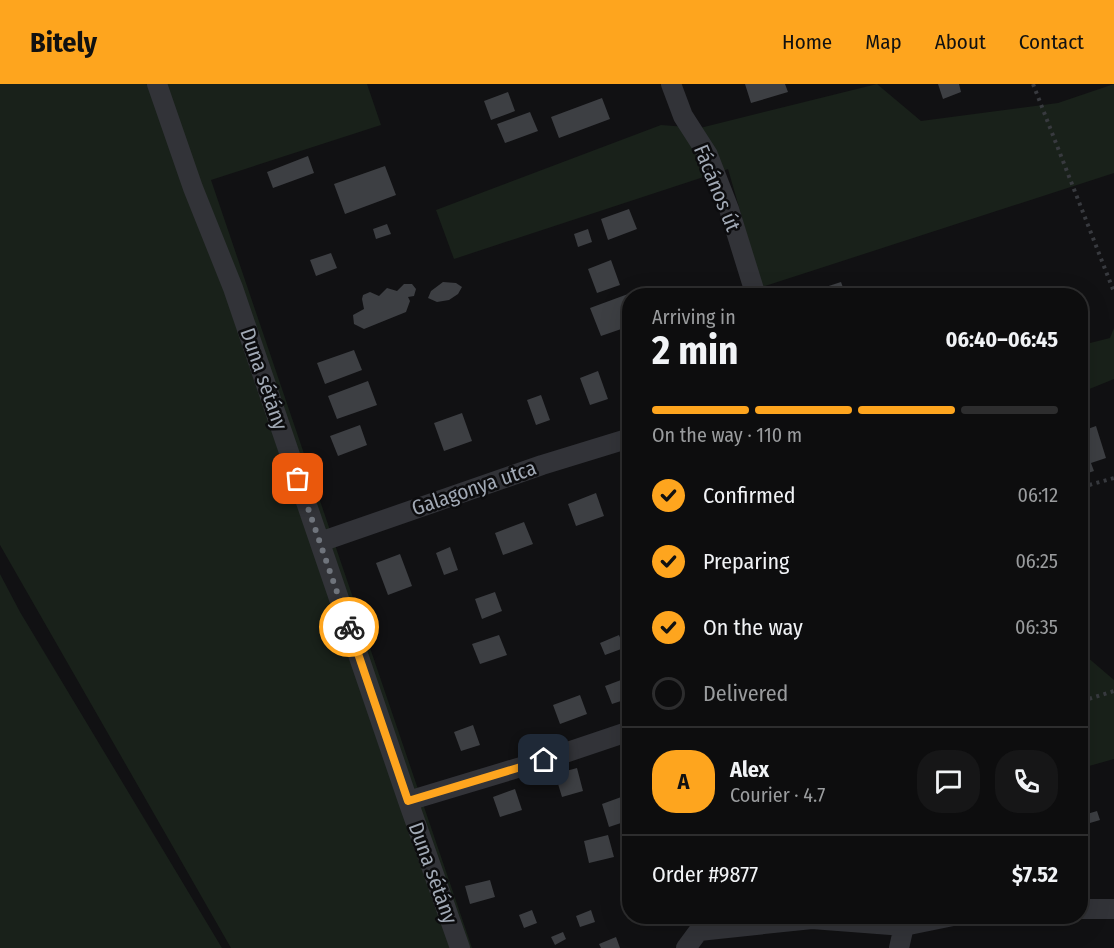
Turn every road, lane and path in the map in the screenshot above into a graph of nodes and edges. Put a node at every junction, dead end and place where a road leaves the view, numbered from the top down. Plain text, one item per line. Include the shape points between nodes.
1 (157, 84) edge
2 (660, 84) edge
3 (671, 84) edge
4 (1033, 84) edge
5 (683, 116) junction
6 (754, 288) edge
7 (1114, 292) edge
8 (622, 440) edge
9 (1114, 478) edge
10 (1088, 485) edge
11 (320, 542) junction
12 (1114, 691) edge
13 (1088, 699) edge
14 (622, 734) edge
15 (408, 801) junction
16 (1088, 909) edge
17 (1114, 909) edge
18 (704, 924) edge
19 (878, 924) edge
20 (914, 924) edge
21 (904, 926) junction
22 (460, 948) edge
23 (686, 948) edge
24 (899, 948) edge

1 - 11 street, Duna sétány via 233,288
2 - 5 street
3 - 5 street, Fácános út
4 - 7 path
5 - 6 street, Fácános út via 708,154
8 - 11 street, Galagonya utca
9 - 10 path
11 - 15 street, Duna sétány
12 - 13 path
14 - 15 street
15 - 22 street, Duna sétány
16 - 17 street
18 - 23 street
19 - 21 street
20 - 21 street
21 - 24 street

